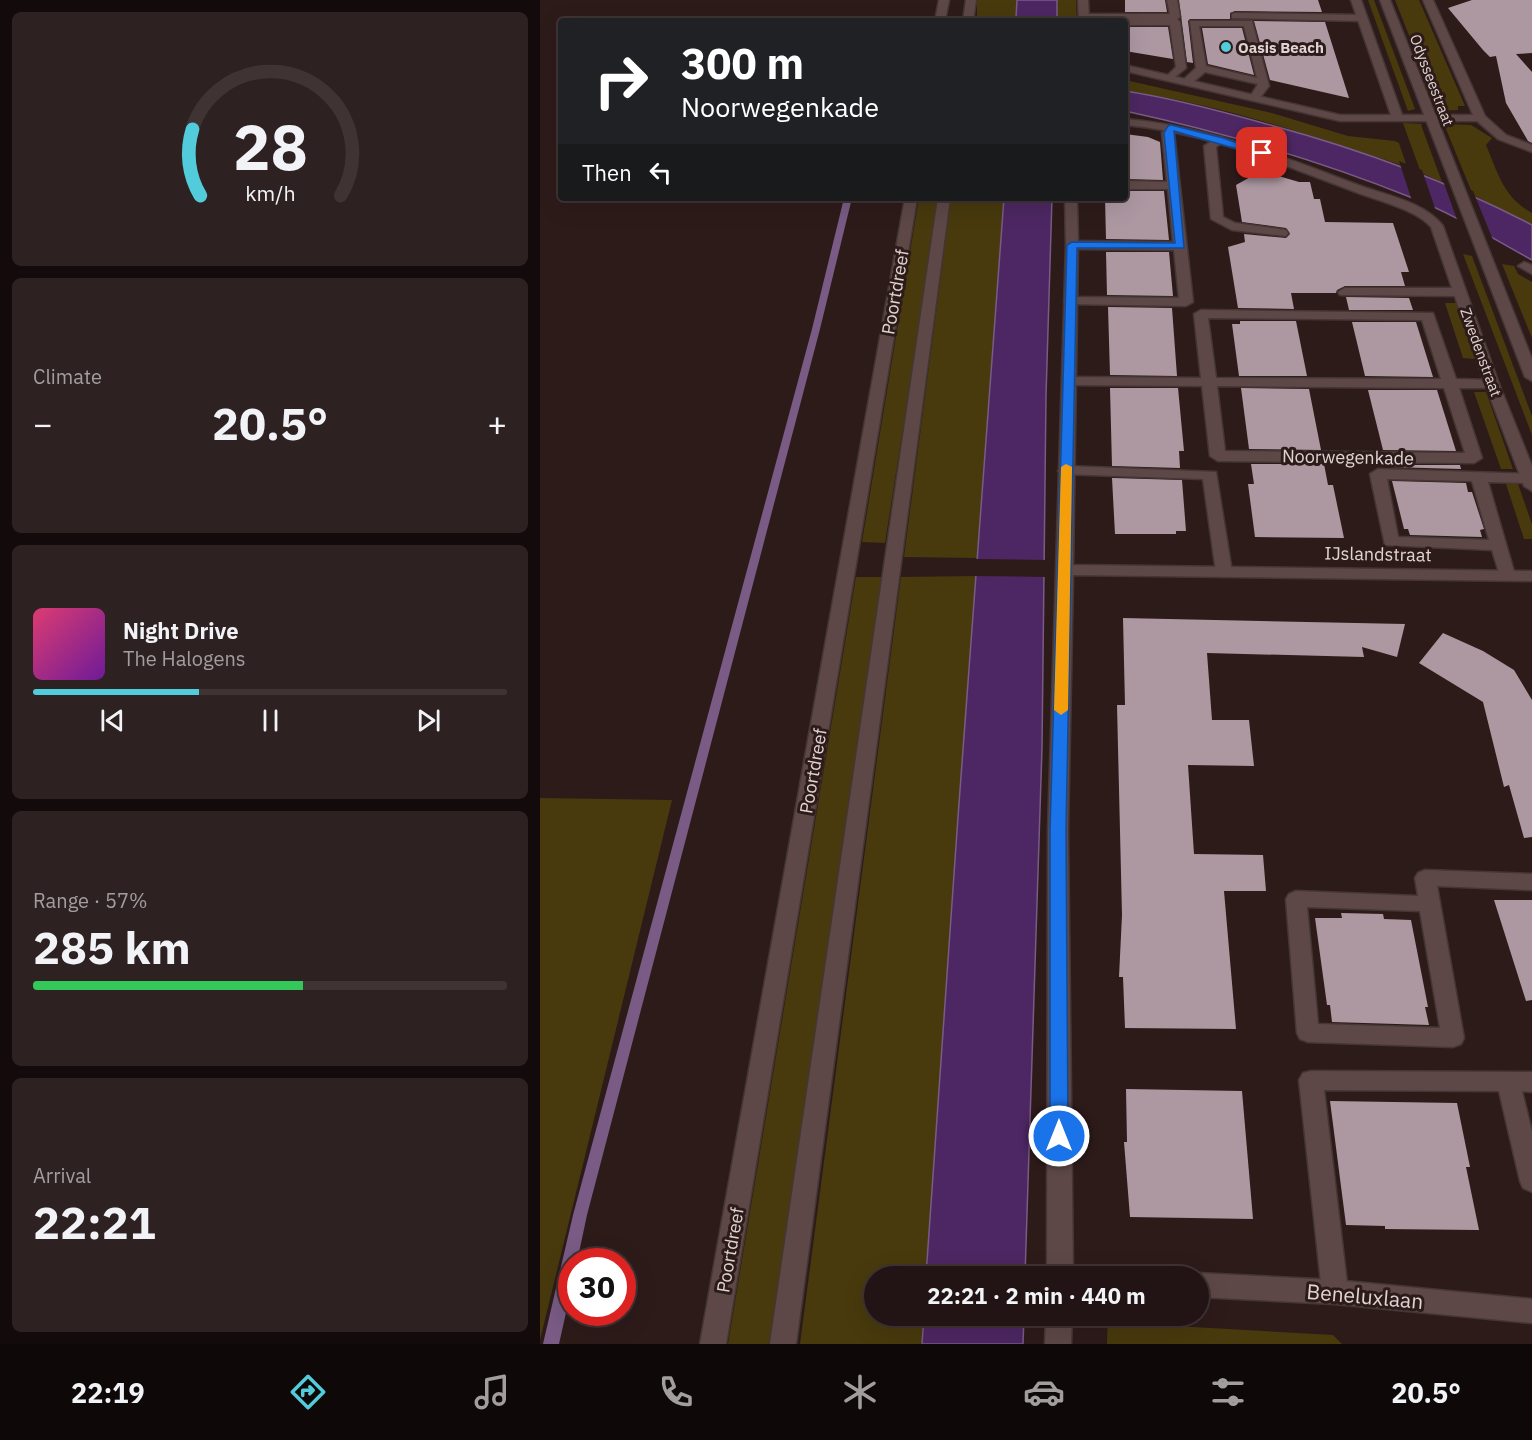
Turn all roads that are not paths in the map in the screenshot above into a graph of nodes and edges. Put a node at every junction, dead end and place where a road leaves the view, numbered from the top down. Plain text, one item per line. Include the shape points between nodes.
1 (944, 0) edge
2 (971, 0) edge
3 (1083, 0) edge
4 (1172, 0) edge
5 (1356, 0) edge
6 (1385, 0) edge
7 (1428, 0) edge
8 (1203, 16) dead end
9 (941, 18) edge
10 (968, 18) edge
11 (1084, 18) edge
12 (1128, 18) edge
13 (1362, 18) junction
14 (1128, 22) edge
15 (1201, 68) junction
16 (1128, 69) edge
17 (1171, 77) junction
18 (1188, 81) junction
19 (1262, 82) junction
20 (1255, 97) junction
21 (1398, 118) junction
22 (1430, 118) junction
23 (1480, 118) junction
24 (1128, 122) edge
25 (1171, 128) junction
26 (1220, 139) junction
27 (1532, 149) edge
28 (1128, 185) edge
29 (1174, 186) junction
30 (910, 201) edge
31 (944, 201) edge
32 (1071, 201) edge
33 (1282, 233) dead end
34 (1072, 245) junction
35 (1180, 246) junction
36 (1345, 292) dead end
37 (1459, 292) junction
38 (1071, 301) junction
39 (1532, 377) edge
40 (1069, 381) junction
41 (1210, 382) junction
42 (1450, 384) junction
43 (1492, 384) junction
44 (1066, 471) junction
45 (1479, 477) junction
46 (1531, 482) edge
47 (1498, 545) junction
48 (1065, 570) junction
49 (1224, 572) junction
50 (1507, 575) junction
51 (1532, 576) edge
52 (1532, 882) edge
53 (1429, 904) junction
54 (1508, 1082) junction
55 (1532, 1082) edge
56 (1532, 1181) edge
57 (1060, 1266) edge
58 (1209, 1286) edge
59 (1335, 1292) junction
60 (1532, 1311) edge
61 (1059, 1326) edge
62 (713, 1344) edge
63 (783, 1344) edge
64 (1058, 1344) edge

1 - 9 street
2 - 10 street
3 - 11 street
4 - 12 street via 1174,17
5 - 13 street
6 - 22 street, Odysseestraat
7 - 23 street
8 - 13 street via 1257,12
13 - 21 street
14 - 17 street via 1175,22 1181,68
15 - 18 street
15 - 19 street
15 - 19 street via 1194,23 1248,23
16 - 17 street
17 - 18 street
18 - 20 street
19 - 20 street via 1264,86
20 - 21 street via 1340,118
21 - 22 street
22 - 23 street
22 - 39 street, Odysseestraat
23 - 27 street via 1502,137
24 - 25 street
25 - 26 street
25 - 29 street via 1168,133
26 - 33 street via 1210,146 1217,219 1232,226
26 - 37 street, Zwedenstraat via 1430,218 1437,226
28 - 29 street
29 - 35 street
30 - 62 street, Poortdreef
31 - 63 street, Poortdreef
32 - 34 street
34 - 35 street
34 - 38 street
35 - 38 street via 1186,302
36 - 37 street
37 - 43 street, Zwedenstraat
38 - 40 street
40 - 41 street
40 - 44 street
41 - 42 street
41 - 42 street, Noorwegenkade via 1201,314 1428,316
41 - 42 street, Noorwegenkade via 1218,456 1474,458
42 - 43 street
43 - 46 street, Zwedenstraat
44 - 48 street
44 - 49 street via 1210,475
45 - 46 street, IJslandstraat
45 - 47 street
45 - 47 street, IJslandstraat via 1378,474 1391,542
47 - 50 street
48 - 49 street, IJslandstraat
48 - 57 street via 1058,831
49 - 50 street, IJslandstraat
50 - 51 street, IJslandstraat
52 - 53 street via 1425,878
53 - 53 street via 1296,899 1308,1033 1453,1038
54 - 55 street
54 - 56 street
54 - 59 street via 1311,1080
58 - 59 street, Beneluxlaan
59 - 60 street, Beneluxlaan
61 - 64 street

